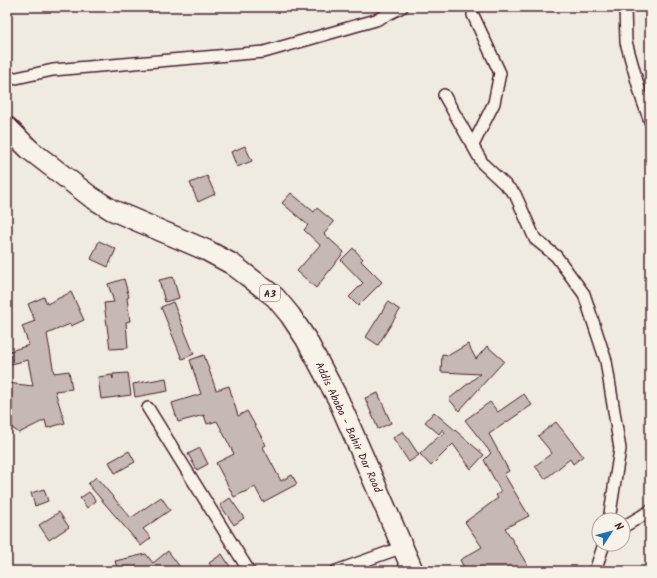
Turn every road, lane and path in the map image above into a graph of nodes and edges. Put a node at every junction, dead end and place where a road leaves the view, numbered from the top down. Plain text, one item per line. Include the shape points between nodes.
1 (402, 7) edge
2 (625, 7) edge
3 (473, 15) dead end
4 (7, 80) edge
5 (444, 95) dead end
6 (650, 121) edge
7 (7, 127) edge
8 (473, 145) junction
9 (148, 408) dead end
10 (650, 510) edge
11 (610, 512) edge
12 (631, 522) edge
13 (403, 547) junction
14 (601, 552) edge
15 (249, 571) edge
16 (336, 571) edge
17 (413, 571) edge
18 (595, 571) edge

1 - 4 street via 376,20 264,52 53,70
2 - 6 street via 626,42
3 - 8 street via 500,73 494,104
5 - 8 street
7 - 13 highway, Addis Ababa - Bahir Dar Road / A3 via 30,150 112,210 206,250 232,264 275,297 290,315 323,369
8 - 11 street via 483,164 515,194 535,239 556,256 584,294 606,361 620,449
9 - 15 street
10 - 12 street
13 - 16 street
13 - 17 highway, Addis Ababa - Bahir Dar Road / A3
14 - 18 street

